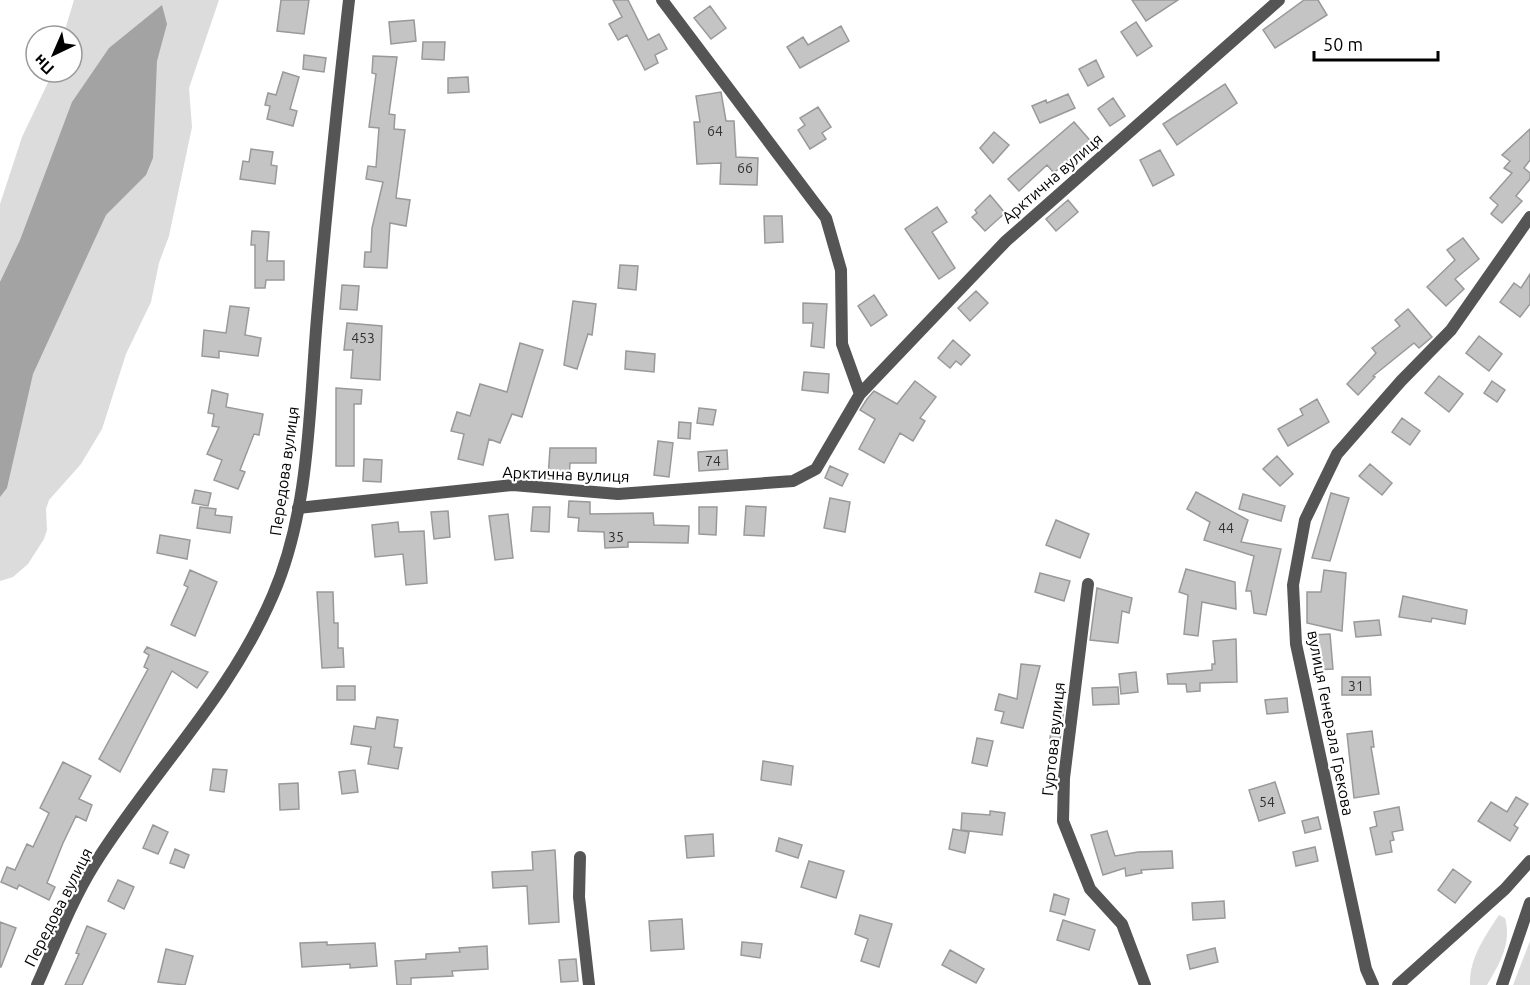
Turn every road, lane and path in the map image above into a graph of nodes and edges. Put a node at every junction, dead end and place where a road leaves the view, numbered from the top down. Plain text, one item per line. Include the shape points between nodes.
1 (349, 0) edge
2 (662, 0) edge
3 (1279, 0) edge
4 (1530, 217) edge
5 (860, 394) junction
6 (298, 508) junction
7 (1088, 584) dead end
8 (580, 857) dead end
9 (1530, 861) edge
10 (1530, 903) edge
11 (37, 985) edge
12 (589, 985) edge
13 (1145, 985) edge
14 (1373, 985) edge
15 (1398, 985) edge
16 (1502, 985) edge

1 - 6 street, Передова вулиця
2 - 5 street via 825,218 841,270 842,344
3 - 5 street, Арктична вулиця via 1006,241
4 - 14 street, вулиця Генерала Грекова via 1451,330 1337,454 1305,520 1293,585 1296,644 1366,969
5 - 6 street, Арктична вулиця via 816,469 793,481 618,494 513,485
6 - 11 street, Передова вулиця via 290,548 273,595 245,651 205,716 94,867
7 - 13 street, Гуртова вулиця via 1064,778 1063,822 1090,889 1122,924
8 - 12 street via 579,897
9 - 15 street via 1505,889
10 - 16 street

